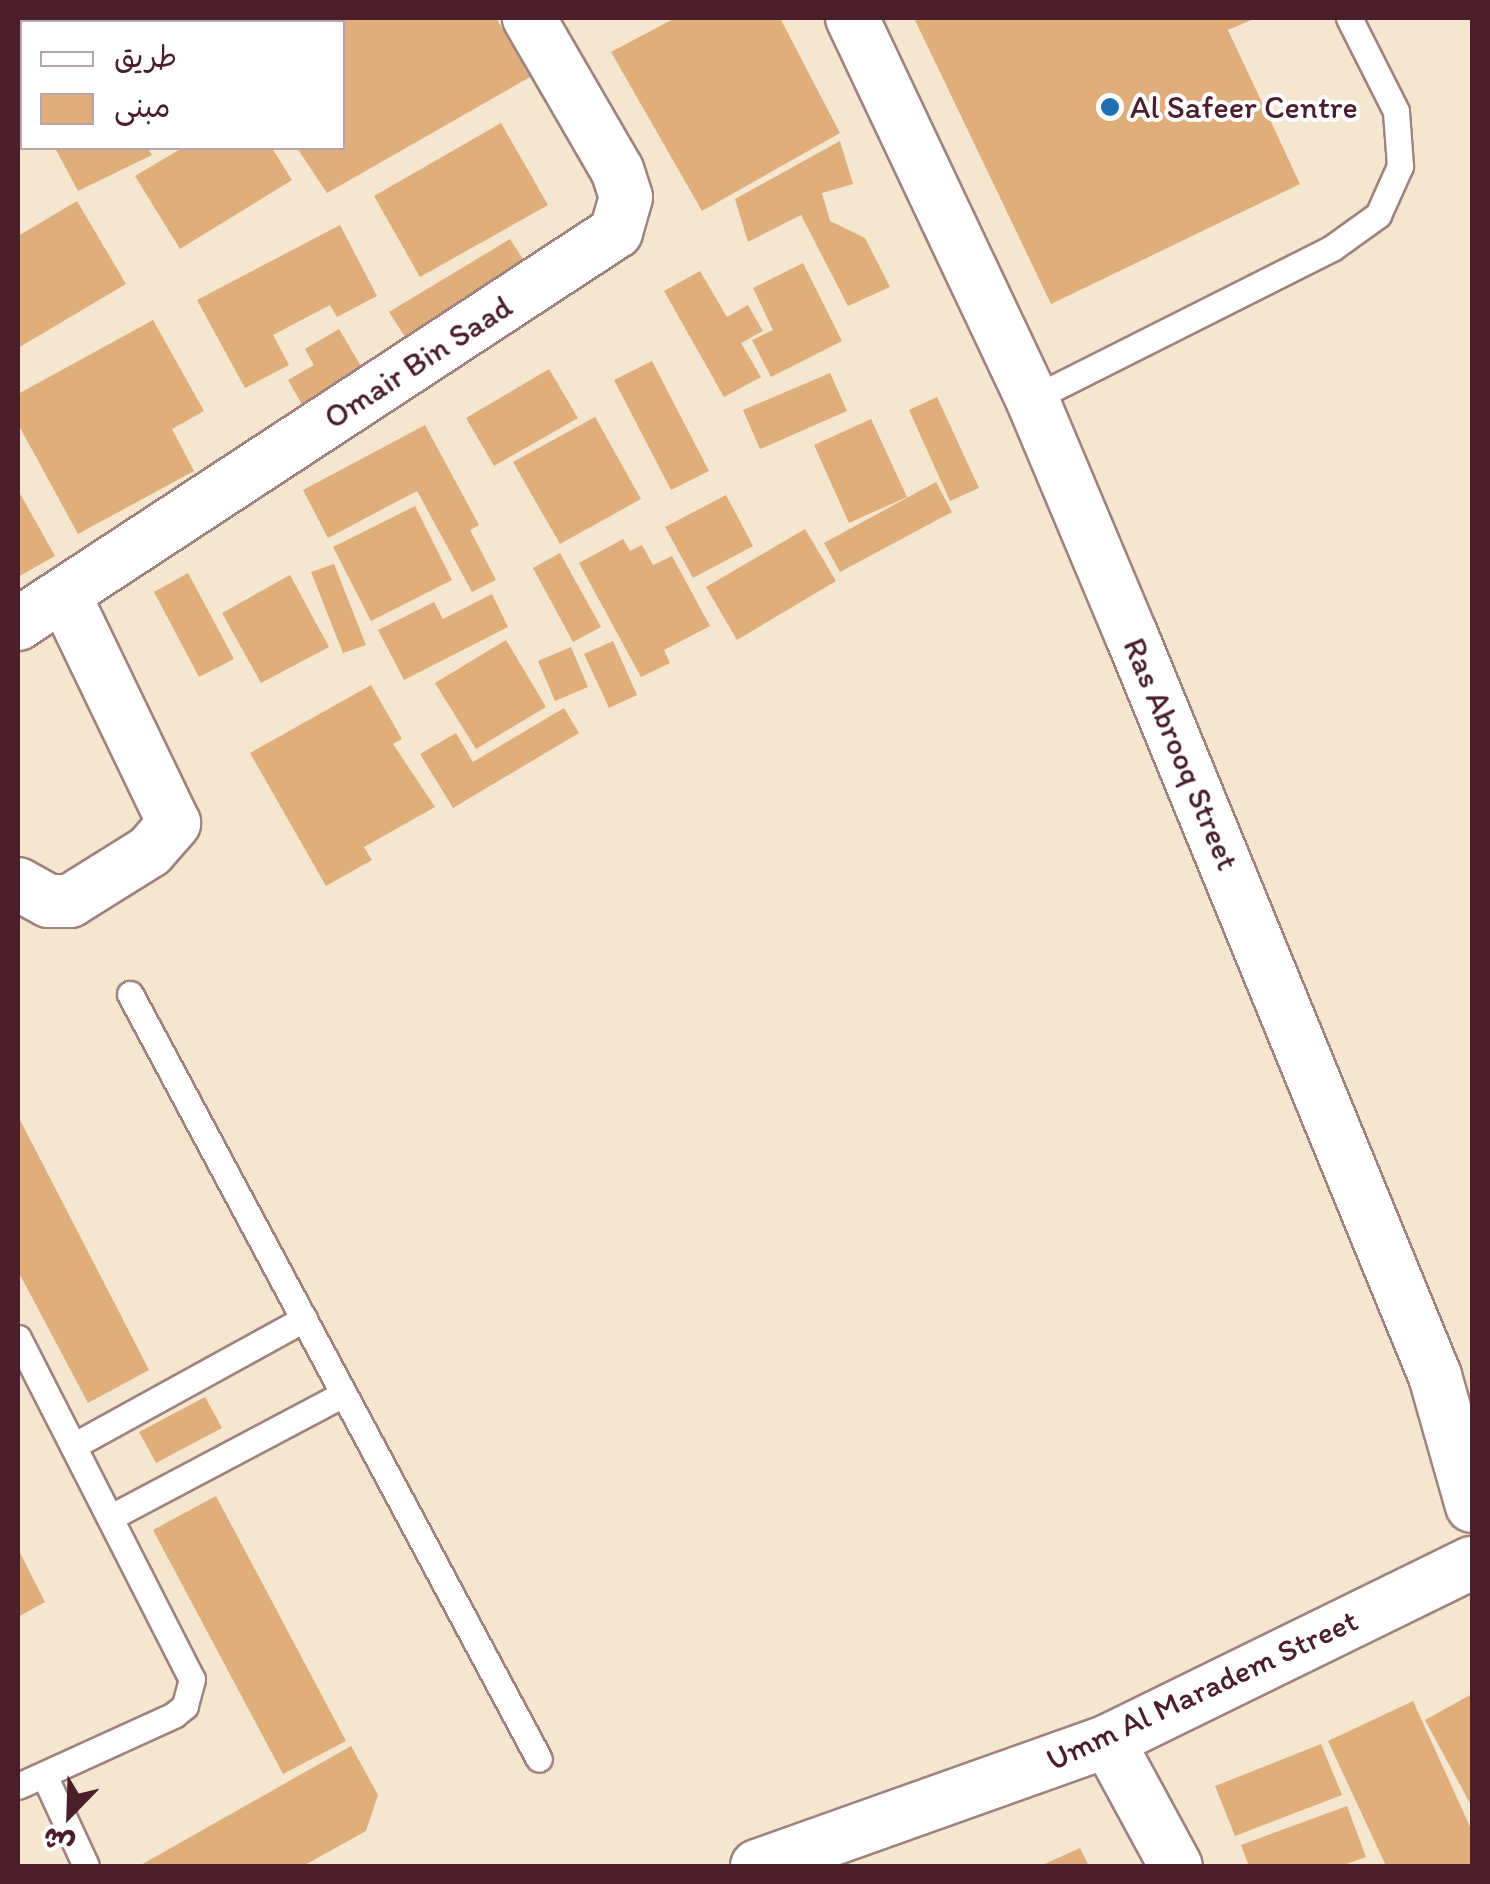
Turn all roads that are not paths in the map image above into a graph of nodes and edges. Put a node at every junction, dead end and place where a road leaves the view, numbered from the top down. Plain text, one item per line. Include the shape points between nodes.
1 (529, 18) edge
2 (852, 18) edge
3 (1349, 18) edge
4 (1032, 399) junction
5 (70, 605) dead end
6 (18, 624) edge
7 (20, 890) edge
8 (130, 994) dead end
9 (304, 1319) junction
10 (18, 1338) edge
11 (344, 1394) junction
12 (73, 1446) junction
13 (1472, 1506) edge
14 (110, 1517) junction
15 (1472, 1563) edge
16 (1108, 1740) junction
17 (539, 1759) dead end
18 (44, 1775) junction
19 (18, 1786) edge
20 (86, 1866) edge
21 (757, 1866) edge
22 (1176, 1866) edge

1 - 6 street, Omair Bin Saad via 616,170 626,197 616,232
2 - 4 street, Ras Abrooq Street
3 - 4 lane via 1396,111 1400,166 1378,215 1332,248
4 - 13 street, Ras Abrooq Street via 1407,1304
5 - 7 street via 174,823 150,851 70,902
8 - 9 lane
9 - 11 lane
9 - 12 lane
10 - 12 lane
11 - 14 lane
11 - 17 lane
12 - 14 lane
14 - 18 lane via 188,1664 191,1694 174,1716
15 - 16 street, Umm Al Maradem Street
16 - 21 street, Umm Al Maradem Street
16 - 22 street
18 - 19 lane
18 - 20 lane

